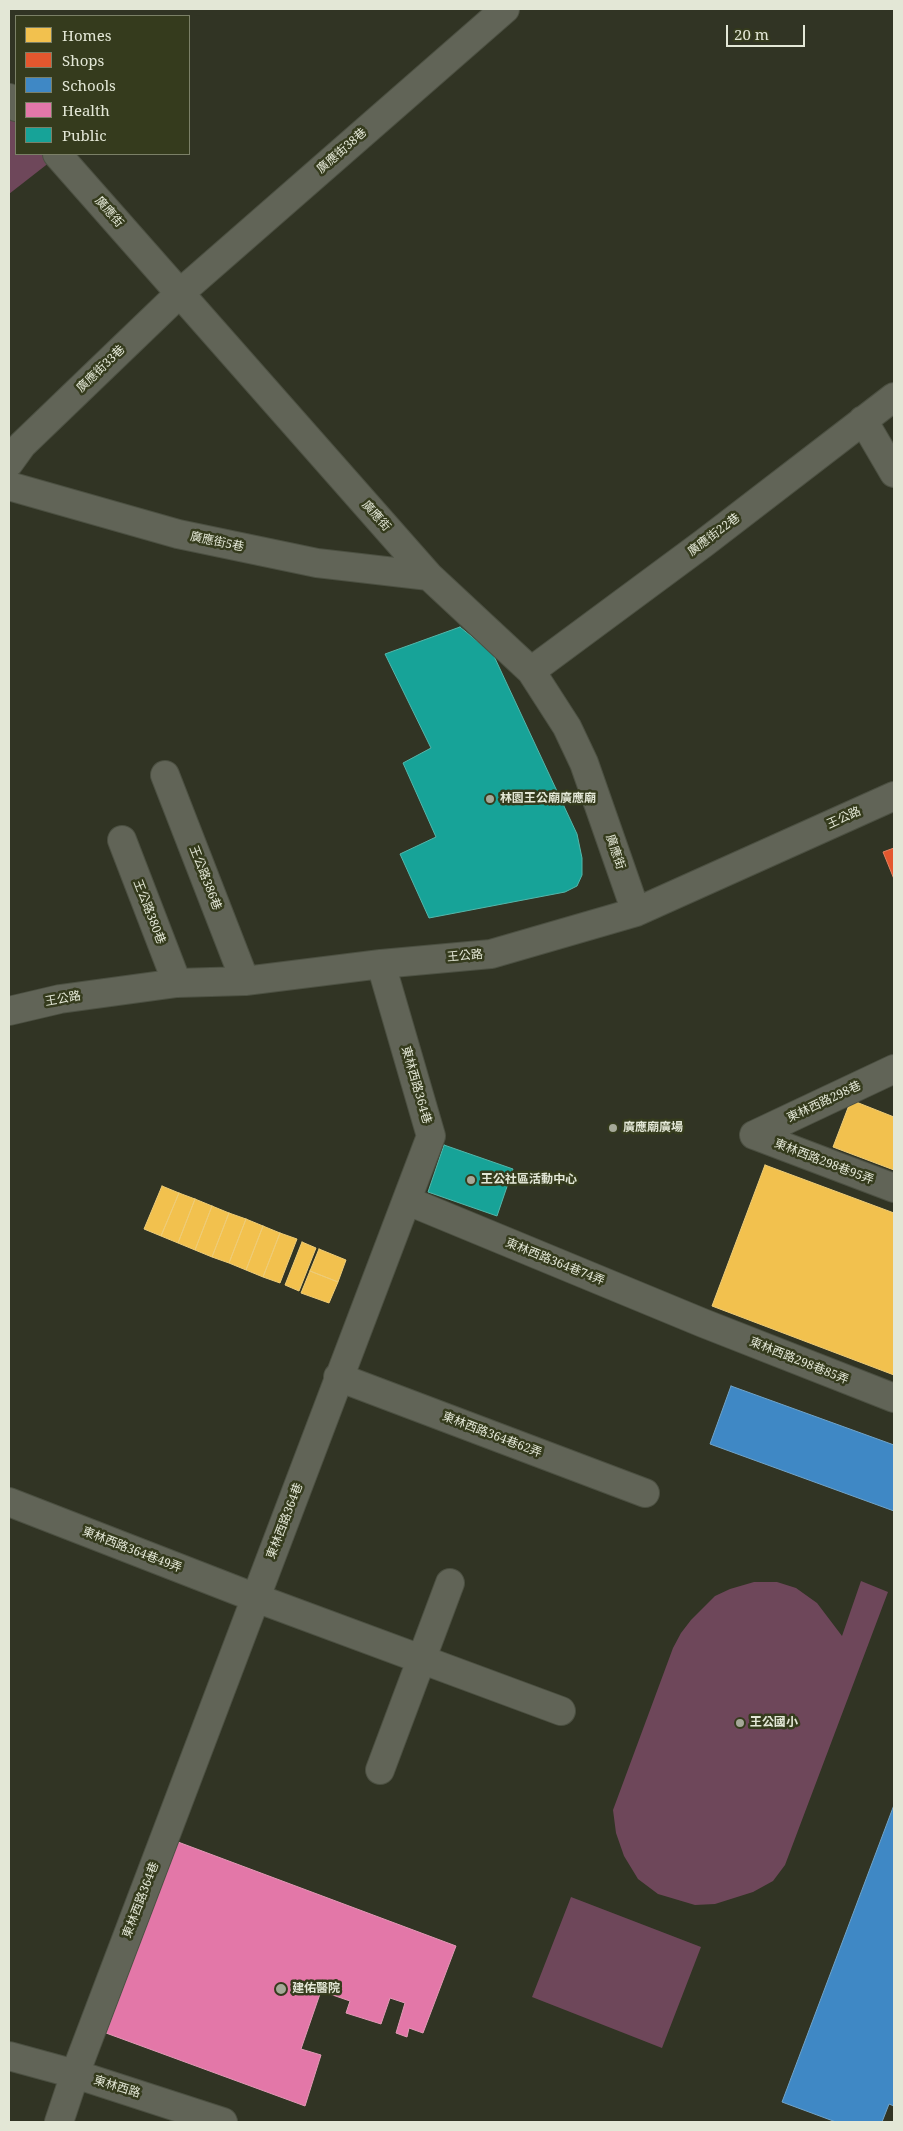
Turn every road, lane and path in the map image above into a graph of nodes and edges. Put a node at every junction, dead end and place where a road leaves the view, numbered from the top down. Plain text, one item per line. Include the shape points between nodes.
1 (505, 9) edge
2 (58, 155) edge
3 (179, 294) junction
4 (894, 397) edge
5 (862, 420) junction
6 (13, 446) edge
7 (894, 473) edge
8 (9, 486) edge
9 (429, 576) junction
10 (531, 671) junction
11 (164, 774) dead end
12 (894, 796) edge
13 (122, 840) dead end
14 (636, 912) junction
15 (382, 964) junction
16 (245, 981) junction
17 (176, 983) junction
18 (9, 1011) edge
19 (894, 1069) edge
20 (754, 1135) joint
21 (894, 1188) edge
22 (408, 1201) junction
23 (703, 1323) joint
24 (338, 1377) junction
25 (894, 1398) edge
26 (645, 1492) dead end
27 (9, 1502) edge
28 (450, 1583) dead end
29 (256, 1598) junction
30 (421, 1658) junction
31 (561, 1710) dead end
32 (380, 1770) dead end
33 (9, 2056) edge
34 (75, 2074) junction
35 (176, 2115) edge
36 (59, 2122) edge
37 (223, 2122) edge

1 - 3 street, 廣應街38巷
2 - 3 street, 廣應街
3 - 6 street, 廣應街33巷
3 - 9 street, 廣應街
4 - 5 street, 廣應街22巷
5 - 7 street
5 - 10 street, 廣應街22巷 via 704,543
8 - 9 street, 廣應街5巷 via 178,534 317,562
9 - 10 street, 廣應街
10 - 14 street, 廣應街 via 568,727 584,762
11 - 16 street, 王公路386巷
12 - 14 street, 王公路
13 - 17 street, 王公路380巷
14 - 15 street, 王公路 via 491,954
15 - 16 street, 王公路
15 - 22 street, 東林西路364巷 via 431,1136
16 - 17 street, 王公路
17 - 18 street, 王公路 via 60,999
19 - 20 street, 東林西路298巷
20 - 21 street, 東林西路298巷95弄
22 - 23 street, 東林西路364巷74弄
22 - 24 street, 東林西路364巷
23 - 25 street, 東林西路298巷85弄
24 - 26 street, 東林西路364巷62弄
24 - 29 street, 東林西路364巷
27 - 29 street, 東林西路364巷49弄
28 - 30 street
29 - 30 street, 東林西路364巷49弄
29 - 34 street, 東林西路364巷
30 - 31 street, 東林西路364巷49弄
30 - 32 street
33 - 34 street, 東林西路
34 - 35 street, 東林西路
34 - 36 street, 東林西路364巷
35 - 37 street, 東林西路

